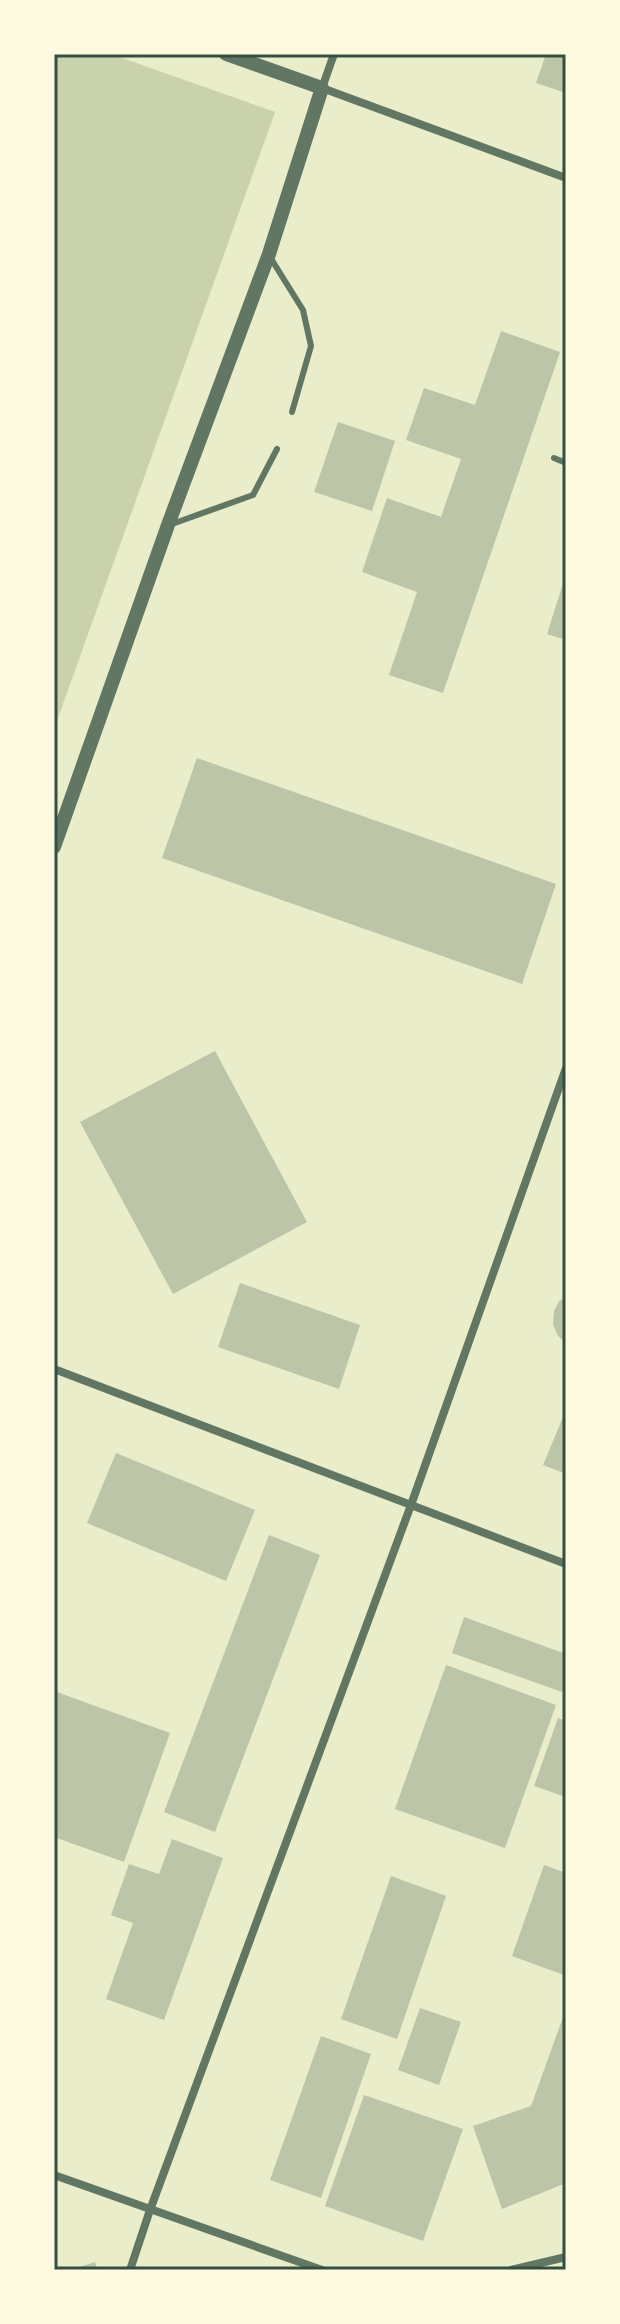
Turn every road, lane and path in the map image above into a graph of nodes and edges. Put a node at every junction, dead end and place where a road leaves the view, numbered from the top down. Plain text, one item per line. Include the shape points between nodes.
1 (226, 54) edge
2 (334, 54) edge
3 (322, 88) junction
4 (566, 178) edge
5 (269, 254) junction
6 (292, 412) dead end
7 (277, 449) dead end
8 (554, 458) dead end
9 (566, 463) edge
10 (168, 525) junction
11 (54, 847) edge
12 (566, 1068) edge
13 (54, 1369) edge
14 (411, 1505) junction
15 (566, 1564) edge
16 (54, 2175) edge
17 (150, 2210) junction
18 (566, 2257) edge
19 (130, 2270) edge
20 (322, 2270) edge
21 (511, 2270) edge

1 - 3 street
2 - 3 street
3 - 4 street
3 - 5 street
5 - 6 lane via 303,310 311,346
5 - 10 street
7 - 10 lane via 253,495
8 - 9 lane
10 - 11 street
12 - 14 street
13 - 14 street
14 - 15 street
14 - 17 street
16 - 17 street
17 - 19 street
17 - 20 street
18 - 21 street

